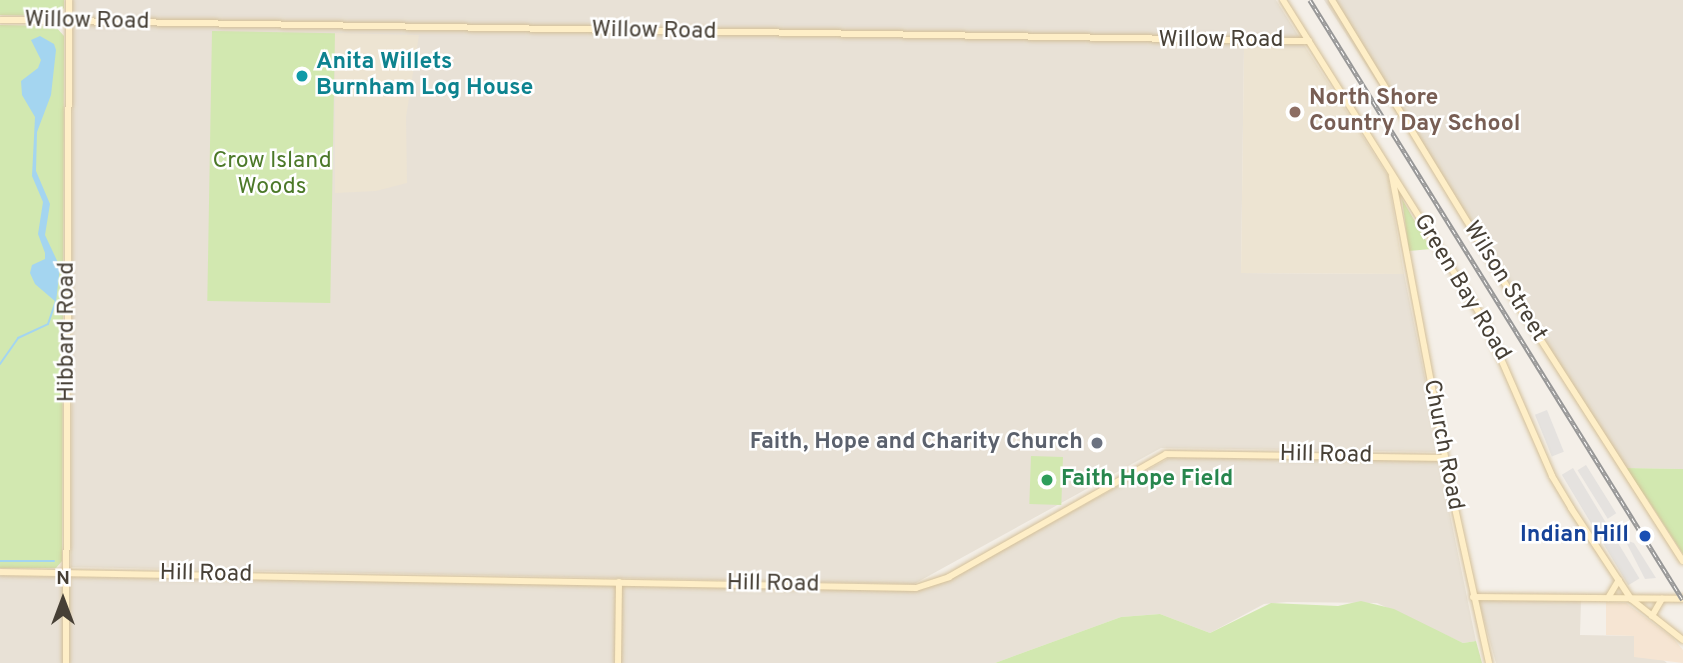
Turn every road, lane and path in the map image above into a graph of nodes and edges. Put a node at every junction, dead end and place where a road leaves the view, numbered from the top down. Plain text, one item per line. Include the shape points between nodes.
1 (69, 0) edge
2 (1283, 0) edge
3 (1332, 0) edge
4 (0, 20) edge
5 (69, 22) junction
6 (1309, 41) junction
7 (1392, 174) junction
8 (1402, 190) junction
9 (1400, 227) junction
10 (1446, 458) junction
11 (1683, 561) edge
12 (0, 572) edge
13 (66, 572) junction
14 (1619, 580) junction
15 (619, 582) junction
16 (1472, 597) junction
17 (1608, 598) junction
18 (1631, 599) junction
19 (1662, 599) junction
20 (1683, 599) edge
21 (1652, 616) junction
22 (1683, 640) edge
23 (65, 663) edge
24 (618, 663) edge
25 (1489, 663) edge

1 - 5 street, Hibbard Road
2 - 6 street, Green Bay Road
3 - 11 street, Wilson Street via 1512,295
4 - 5 street, Willow Road
5 - 6 street, Willow Road
5 - 13 street, Hibbard Road
6 - 7 street, Green Bay Road
7 - 8 street, Green Bay Road
7 - 9 street, Church Road
8 - 9 street, Church Road
8 - 14 street, Green Bay Road via 1484,320 1552,476
9 - 10 street, Church Road
10 - 15 street, Hill Road via 1166,454 923,587
10 - 16 street, Church Road
12 - 13 street, Hill Road
13 - 15 street, Hill Road
13 - 23 street, Hibbard Road
14 - 17 street
14 - 18 street, Green Bay Road
15 - 24 street
16 - 17 street
16 - 25 street, Church Road
17 - 18 street
18 - 19 street
18 - 21 street, Green Bay Road
19 - 20 street
19 - 21 street
21 - 22 street, Green Bay Road

